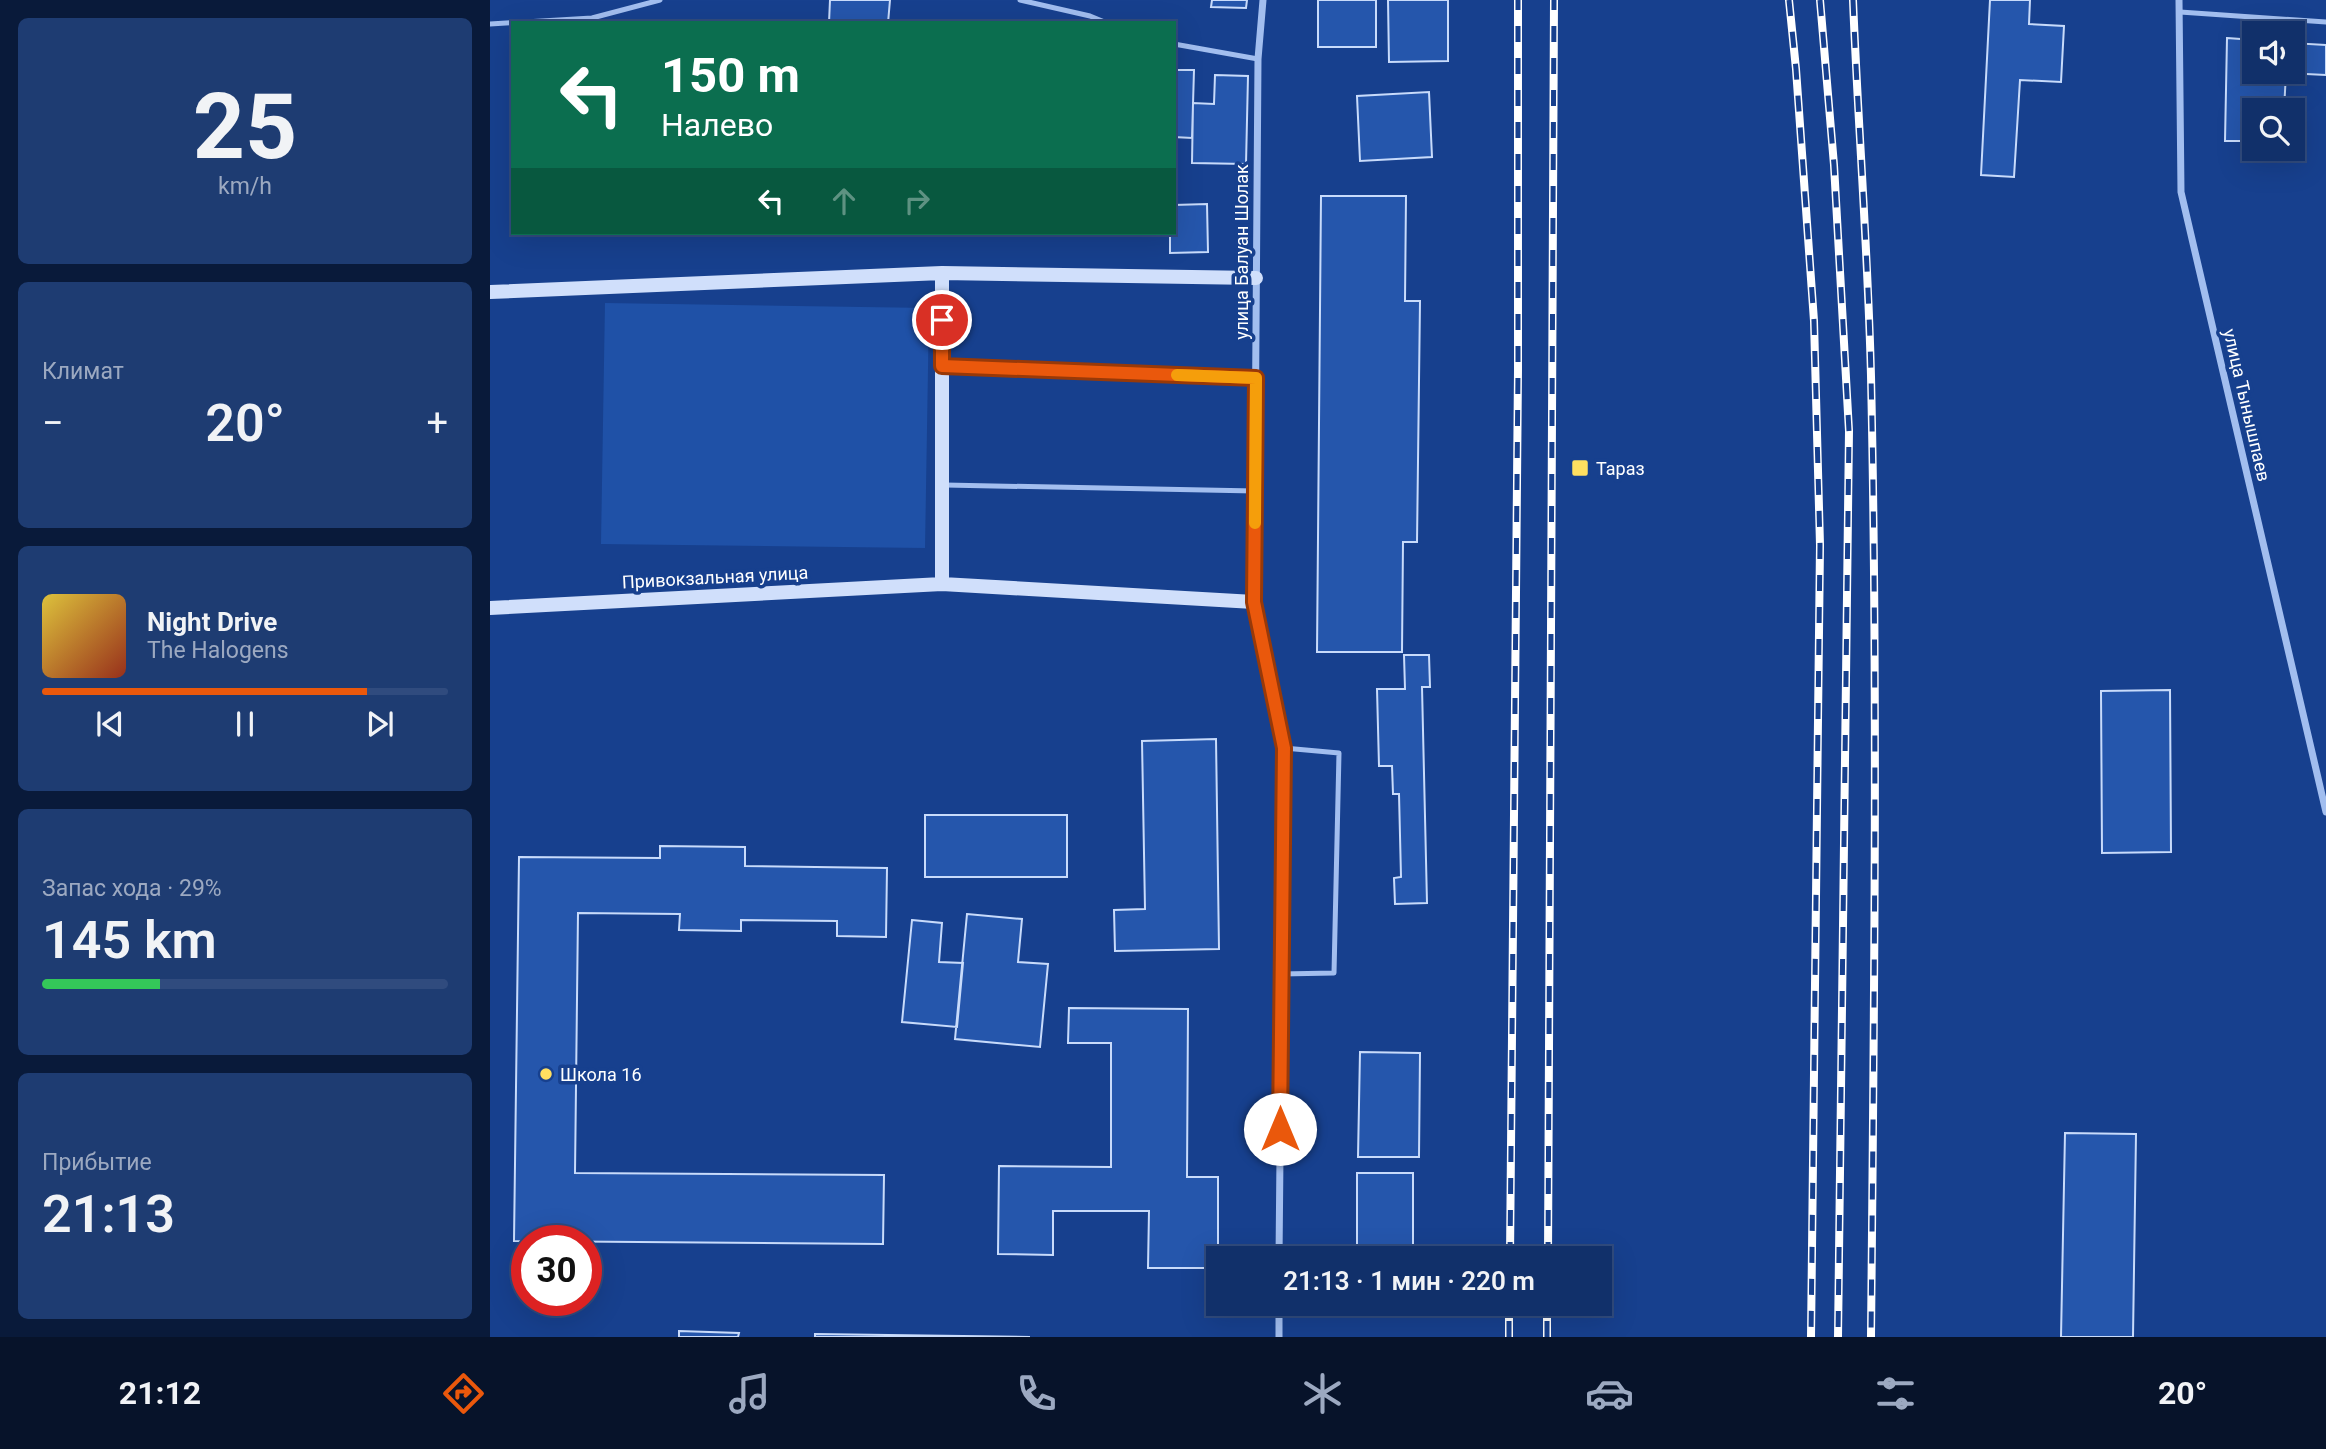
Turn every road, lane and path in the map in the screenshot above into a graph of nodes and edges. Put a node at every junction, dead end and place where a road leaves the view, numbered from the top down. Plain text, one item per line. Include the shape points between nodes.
1 (660, 0) edge
2 (1020, 0) edge
3 (1263, 0) edge
4 (2179, 0) edge
5 (2179, 12) junction
6 (541, 21) edge
7 (1102, 21) edge
8 (2326, 22) edge
9 (511, 23) edge
10 (490, 24) edge
11 (1176, 44) edge
12 (1258, 60) junction
13 (942, 273) junction
14 (1256, 278) junction
15 (490, 292) edge
16 (942, 366) junction
17 (1256, 378) junction
18 (942, 485) junction
19 (1255, 491) junction
20 (942, 584) junction
21 (1254, 602) junction
22 (490, 608) edge
23 (1284, 748) junction
24 (2326, 812) edge
25 (1281, 974) junction
26 (1279, 1246) edge
27 (1279, 1316) edge
28 (1279, 1337) edge

1 - 6 lane via 592,18
2 - 7 lane
3 - 12 street, улица Балуан Шолак
4 - 5 street, улица Тынышпаев
5 - 8 lane
5 - 24 street, улица Тынышпаев via 2181,191
9 - 10 lane
11 - 12 lane
12 - 14 street, улица Балуан Шолак
13 - 14 street
13 - 15 street
13 - 16 street
14 - 17 street, улица Балуан Шолак
16 - 17 lane
16 - 18 street
17 - 19 street, улица Балуан Шолак
18 - 19 lane
18 - 20 street
19 - 21 street, улица Балуан Шолак
20 - 21 street, Привокзальная улица
20 - 22 street, Привокзальная улица
21 - 23 street, улица Балуан Шолак
23 - 25 street, улица Балуан Шолак
23 - 25 lane via 1339,753 1334,972
25 - 26 street, улица Балуан Шолак
27 - 28 street

